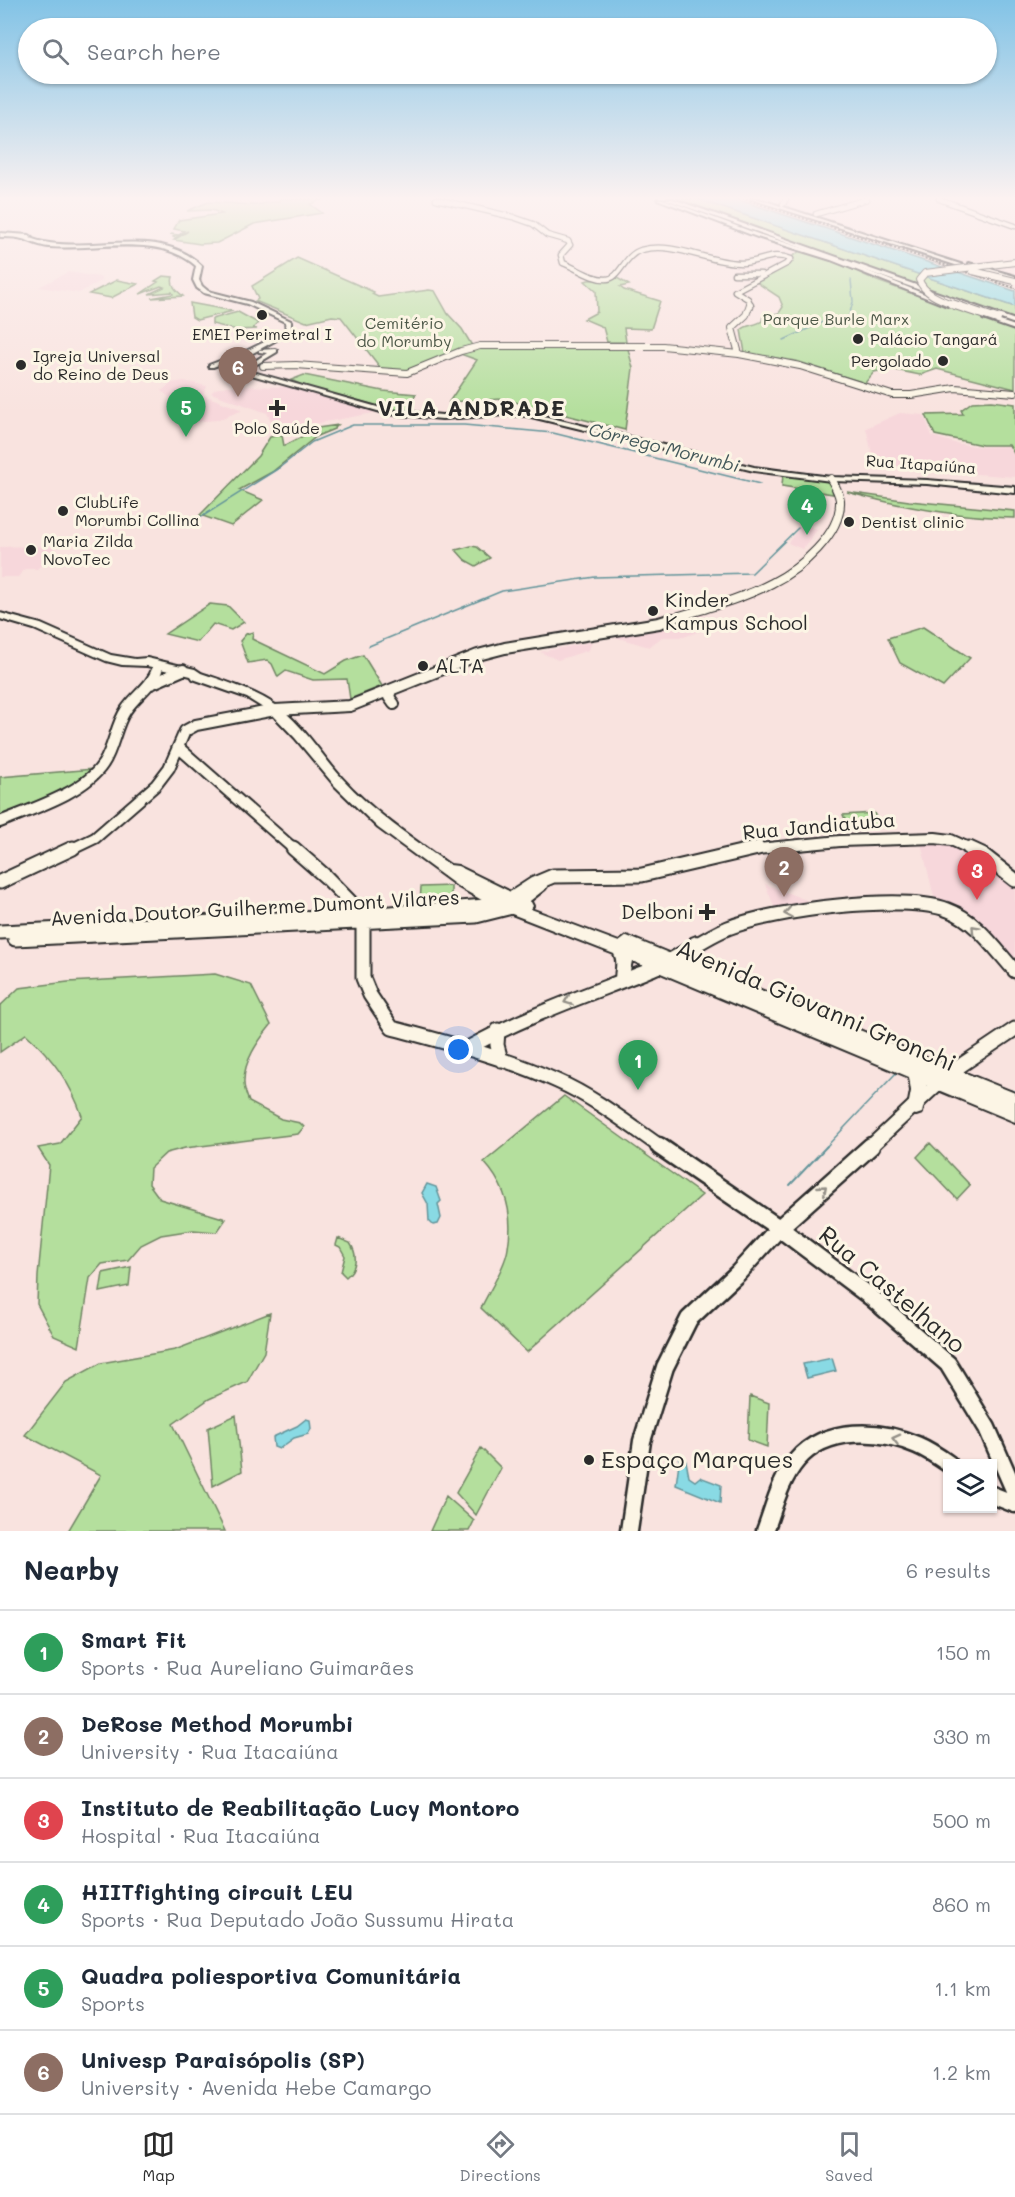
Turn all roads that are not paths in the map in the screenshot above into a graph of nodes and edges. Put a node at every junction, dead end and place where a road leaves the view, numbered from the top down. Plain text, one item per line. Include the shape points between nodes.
1 (198, 270) edge
2 (202, 270) edge
3 (583, 270) edge
4 (618, 270) edge
5 (774, 270) edge
6 (859, 270) edge
7 (860, 270) edge
8 (868, 270) edge
9 (939, 270) edge
10 (956, 270) edge
11 (984, 270) edge
12 (987, 270) edge
13 (734, 274) dead end
14 (767, 274) junction
15 (867, 274) junction
16 (1015, 280) edge
17 (1015, 325) edge
18 (255, 351) junction
19 (739, 354) junction
20 (255, 363) dead end
21 (264, 364) dead end
22 (211, 366) dead end
23 (1015, 393) edge
24 (828, 476) junction
25 (900, 479) junction
26 (838, 484) junction
27 (1015, 486) edge
28 (1015, 490) edge
29 (0, 615) edge
30 (140, 663) junction
31 (157, 671) junction
32 (175, 672) junction
33 (148, 685) junction
34 (391, 690) junction
35 (394, 704) dead end
36 (274, 710) junction
37 (178, 747) junction
38 (0, 822) edge
39 (1015, 880) edge
40 (0, 882) edge
41 (511, 903) junction
42 (364, 919) junction
43 (0, 932) edge
44 (0, 939) edge
45 (696, 943) junction
46 (619, 949) junction
47 (666, 962) junction
48 (1015, 971) edge
49 (701, 979) junction
50 (622, 980) junction
51 (1015, 1029) edge
52 (498, 1030) junction
53 (468, 1048) junction
54 (501, 1060) junction
55 (914, 1066) junction
56 (943, 1079) junction
57 (1015, 1101) edge
58 (916, 1107) junction
59 (1015, 1114) edge
60 (779, 1228) junction
61 (943, 1460) edge
62 (1015, 1492) edge
63 (997, 1497) edge
64 (1015, 1504) edge
65 (629, 1531) edge
66 (765, 1531) edge

1 - 18 main road via 196,280 202,290 249,303 288,321 289,331 283,337
2 - 18 main road via 200,279 208,290 249,300 292,320 290,335
3 - 4 street via 595,278 610,279
5 - 14 street
6 - 15 main road
7 - 15 highway
8 - 17 highway
9 - 17 highway, bridge via 921,276 918,284 924,291
10 - 16 highway, bridge
11 - 16 highway
12 - 16 highway
13 - 14 street
14 - 19 street via 735,290 750,304 748,313 732,328
15 - 17 main road
18 - 20 main road via 275,351
18 - 22 main road
18 - 24 main road, Rua Itapaiúna via 244,361 251,371 391,409 452,415 496,410 532,412 747,464
19 - 21 street via 655,346 476,347 407,373
19 - 23 street via 808,368 892,394 955,388
24 - 25 main road, Rua Itapaiúna
24 - 26 main road, Rua Itapaiúna
25 - 26 main road, Rua Itapaiúna
25 - 27 main road, Rua Itapaiúna
25 - 28 main road, Rua Itapaiúna
26 - 34 street via 840,501 834,526 798,566 772,583 659,622 478,655
29 - 30 main road, Avenida Giovanni Gronchi via 96,654
30 - 31 main road, Avenida Giovanni Gronchi
30 - 32 main road, Avenida Giovanni Gronchi
31 - 32 main road, Avenida Giovanni Gronchi
31 - 33 street
32 - 33 street
32 - 36 main road, Avenida Giovanni Gronchi via 251,695
33 - 38 street via 125,711 105,760 88,780
34 - 35 street via 389,697
34 - 36 street via 350,706
36 - 37 street via 190,727
36 - 41 main road, Avenida Giovanni Gronchi via 327,770 383,824 462,882
37 - 40 street via 156,785 95,838
37 - 42 street via 326,877
39 - 41 street, Rua Jandiatuba via 982,854 951,840 840,841 750,849 642,875 563,874 545,880
41 - 42 street, Avenida Doutor Guilherme Dumont Vilares via 476,916
41 - 46 main road, Avenida Giovanni Gronchi
41 - 47 main road, Avenida Giovanni Gronchi
42 - 43 street, Avenida Doutor Guilherme Dumont Vilares
42 - 44 street, Avenida Doutor Guilherme Dumont Vilares
42 - 53 street, Rua Castelhano via 363,978 392,1028
45 - 47 street
48 -> 45 street via 968,921 931,905 885,904 795,911 752,919
45 - 49 main road
46 - 47 main road, Avenida Giovanni Gronchi
46 - 50 main road via 625,960
47 - 49 main road, Avenida Giovanni Gronchi
47 - 50 street
49 - 55 main road, Avenida Giovanni Gronchi
50 -> 52 street
51 - 56 street
52 - 53 street
52 - 54 street
53 - 54 street, Rua Castelhano
54 - 60 street, Rua Castelhano via 558,1081 597,1103
55 - 56 main road, Avenida Giovanni Gronchi
55 - 58 main road via 919,1091
56 - 57 main road, Avenida Giovanni Gronchi
56 - 58 street
56 - 59 main road, Avenida Giovanni Gronchi
60 -> 58 street
60 - 62 street, Rua Castelhano via 871,1297 948,1364 987,1428
60 - 65 street via 689,1319 665,1367 642,1441
61 -> 66 street via 914,1443 870,1432 819,1440 786,1475
63 - 64 street

